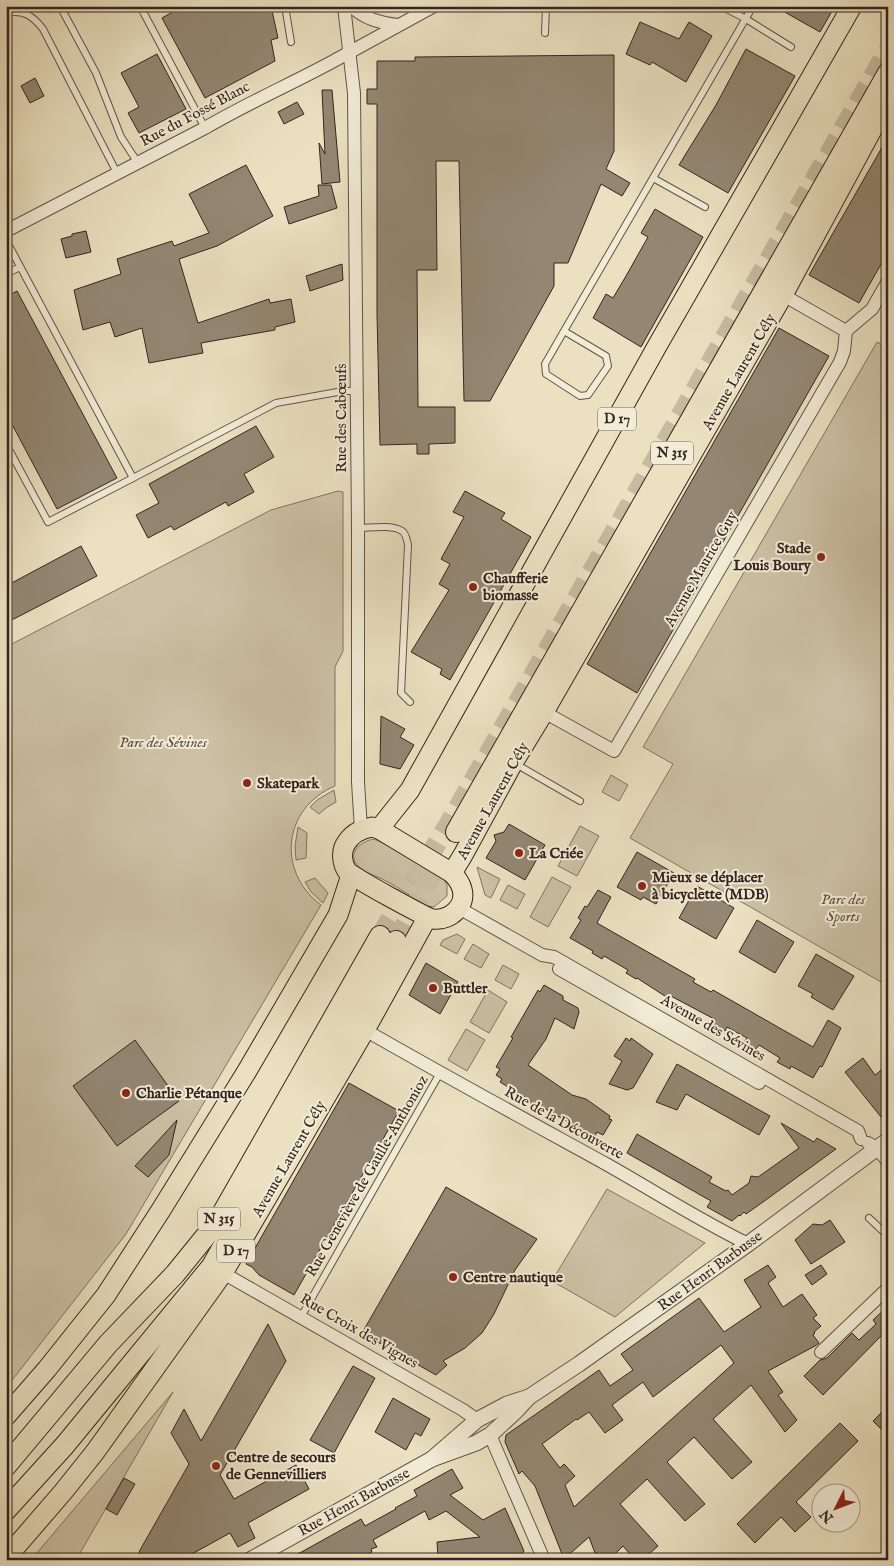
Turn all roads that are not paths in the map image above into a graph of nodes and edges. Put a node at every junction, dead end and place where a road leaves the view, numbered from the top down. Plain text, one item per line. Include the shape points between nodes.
1 (60, 6) edge
2 (140, 6) edge
3 (285, 6) edge
4 (344, 6) edge
5 (351, 6) edge
6 (434, 6) edge
7 (546, 6) edge
8 (722, 6) edge
9 (753, 6) edge
10 (852, 6) edge
11 (6, 13) edge
12 (746, 19) junction
13 (398, 25) junction
14 (545, 33) dead end
15 (291, 42) dead end
16 (791, 47) dead end
17 (350, 52) junction
18 (888, 73) edge
19 (888, 100) edge
20 (205, 128) junction
21 (138, 163) junction
22 (117, 173) junction
23 (653, 178) junction
24 (705, 207) dead end
25 (6, 232) edge
26 (6, 240) edge
27 (20, 267) junction
28 (6, 274) edge
29 (888, 281) edge
30 (783, 295) junction
31 (564, 331) junction
32 (846, 331) junction
33 (358, 391) junction
34 (6, 444) edge
35 (133, 478) junction
36 (358, 528) junction
37 (410, 702) dead end
38 (544, 712) junction
39 (513, 762) junction
40 (580, 801) dead end
41 (370, 829) junction
42 (456, 832) dead end
43 (452, 873) junction
44 (351, 875) junction
45 (459, 908) junction
46 (427, 918) junction
47 (365, 1030) junction
48 (440, 1073) junction
49 (882, 1144) edge
50 (887, 1164) edge
51 (869, 1218) dead end
52 (888, 1236) edge
53 (748, 1244) junction
54 (223, 1272) junction
55 (888, 1288) edge
56 (301, 1317) junction
57 (821, 1352) dead end
58 (529, 1397) junction
59 (6, 1416) edge
60 (477, 1420) junction
61 (490, 1436) junction
62 (432, 1458) junction
63 (6, 1466) edge
64 (6, 1510) edge
65 (6, 1558) edge
66 (250, 1560) edge
67 (544, 1560) edge

1 - 21 lane via 96,73 121,137
2 - 20 lane
3 - 15 lane
4 - 17 street, Rue des Cabœufs
5 - 13 street via 375,22
6 - 13 street, Rue du Fossé Blanc
7 - 14 lane
8 - 12 lane
9 - 12 lane
10 - 41 main road, D 17 via 651,357 410,790
11 - 22 lane via 26,13 36,20
12 - 16 lane
12 - 23 lane
13 - 17 street, Rue du Fossé Blanc
17 - 20 street, Rue du Fossé Blanc
17 - 33 street, Rue des Cabœufs via 354,93
18 - 42 highway, N 315
19 - 30 main road, Avenue Laurent Cély
20 - 21 street, Rue du Fossé Blanc
21 - 22 street, Rue du Fossé Blanc
22 - 25 street, Rue du Fossé Blanc
23 - 24 lane
23 - 31 lane
26 - 27 lane
27 - 28 lane
27 - 35 lane
29 - 32 street via 872,309
30 - 32 street
30 - 38 main road, Avenue Laurent Cély
31 - 31 lane via 545,364 546,374 580,396 588,395 608,366 606,356
32 - 38 street, Avenue Maurice Guy via 840,362 614,751
33 - 35 lane via 276,403
33 - 36 street, Rue des Cabœufs
34 - 35 lane via 48,522
36 - 37 lane via 385,527 402,530 405,534 408,545 401,693
36 - 41 street, Rue des Cabœufs via 358,782
38 - 39 main road, Avenue Laurent Cély
39 - 40 lane
39 - 43 main road, Avenue Laurent Cély
41 - 43 main road
41 - 44 main road, D 17 via 348,840 343,854
43 - 45 main road, Avenue Laurent Cély via 462,887
44 - 46 main road
44 - 59 main road via 338,915 161,1210 106,1296
45 - 46 main road via 443,918
45 - 49 street, Avenue des Sévines via 542,955 550,964 853,1136
46 - 47 main road, Avenue Laurent Cély / D 17
47 - 48 street, Rue de la Découverte
47 - 54 main road, Avenue Laurent Cély / D 17
48 - 53 street, Rue de la Découverte
48 - 56 lane, Rue Geneviève de Gaulle-Anthonioz
49 - 50 street
49 - 53 street, Rue Henri Barbusse
51 - 52 lane
53 - 58 street, Rue Henri Barbusse
54 - 56 street, Rue Croix des Vignes
54 - 65 main road, Avenue Laurent Cély / D 17 via 95,1452
55 - 57 street
56 - 60 street, Rue Croix des Vignes
58 - 60 street, Rue Henri Barbusse
58 - 61 street, Rue Henri Barbusse
60 - 61 street
60 - 62 street, Rue Henri Barbusse
61 - 62 street, Rue Henri Barbusse
61 - 67 street
62 - 66 street, Rue Henri Barbusse
63 - 64 highway, N 315 via 108,1344 175,1274 218,1221 388,938 212,1266 65,1445

